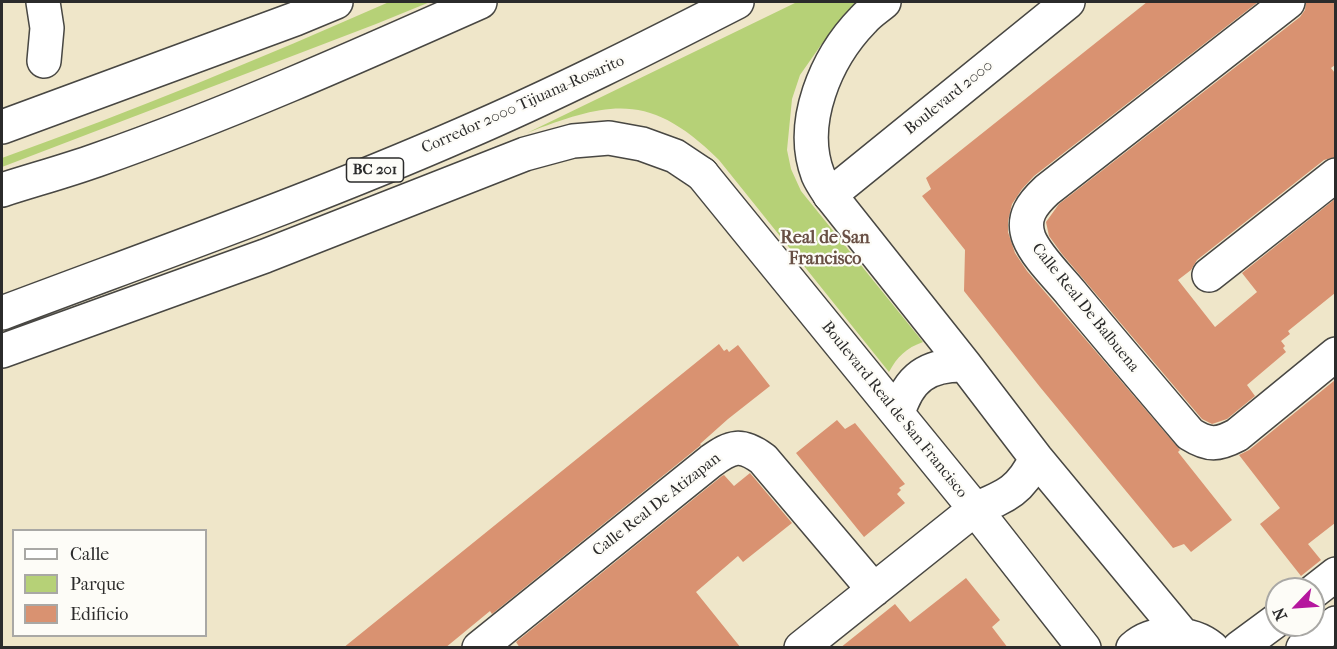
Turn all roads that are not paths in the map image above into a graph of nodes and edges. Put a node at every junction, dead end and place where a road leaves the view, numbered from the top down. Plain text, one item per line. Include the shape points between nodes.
1 (43, 2) edge
2 (336, 2) edge
3 (480, 2) edge
4 (737, 2) edge
5 (884, 2) edge
6 (1068, 2) edge
7 (1288, 2) edge
8 (297, 10) edge
9 (44, 61) dead end
10 (2, 127) edge
11 (1335, 175) edge
12 (2, 190) edge
13 (830, 195) junction
14 (1209, 275) dead end
15 (2, 313) edge
16 (2, 351) edge
17 (1335, 354) edge
18 (965, 365) junction
19 (897, 414) junction
20 (1036, 458) junction
21 (975, 509) junction
22 (874, 590) junction
23 (1265, 629) edge
24 (1182, 634) junction
25 (479, 648) edge
26 (801, 648) edge
27 (1084, 648) edge
28 (1133, 648) edge
29 (1212, 648) edge
30 (1239, 648) edge

1 - 9 main road via 47,28
2 - 8 main road
3 - 12 main road via 208,118
4 - 15 main road, Corredor 2000 Tijuana-Rosarito / BC 201 via 581,81 462,135 251,220
5 - 13 main road via 862,20 841,48 816,101 812,149 818,174
6 - 13 main road, Boulevard 2000
7 - 17 main road, Calle Real De Balbuena via 1041,196 1026,218 1029,237 1042,258 1200,441 1218,443 1237,435
8 - 10 main road
11 - 14 main road
13 - 18 main road
16 - 19 main road, Boulevard Real de San Francisco via 265,256 525,154 573,141 609,138 675,156 702,174
18 - 19 main road via 947,364 912,382
18 - 20 main road
19 - 21 main road, Boulevard Real de San Francisco
20 - 21 main road via 1015,489
20 - 24 main road
21 - 22 main road
21 - 27 main road, Boulevard Real de San Francisco
22 - 25 main road, Calle Real De Atizapan via 763,459 739,447 724,451 711,461
22 - 26 main road
23 - 30 main road
24 - 28 main road via 1159,635
24 - 29 main road

